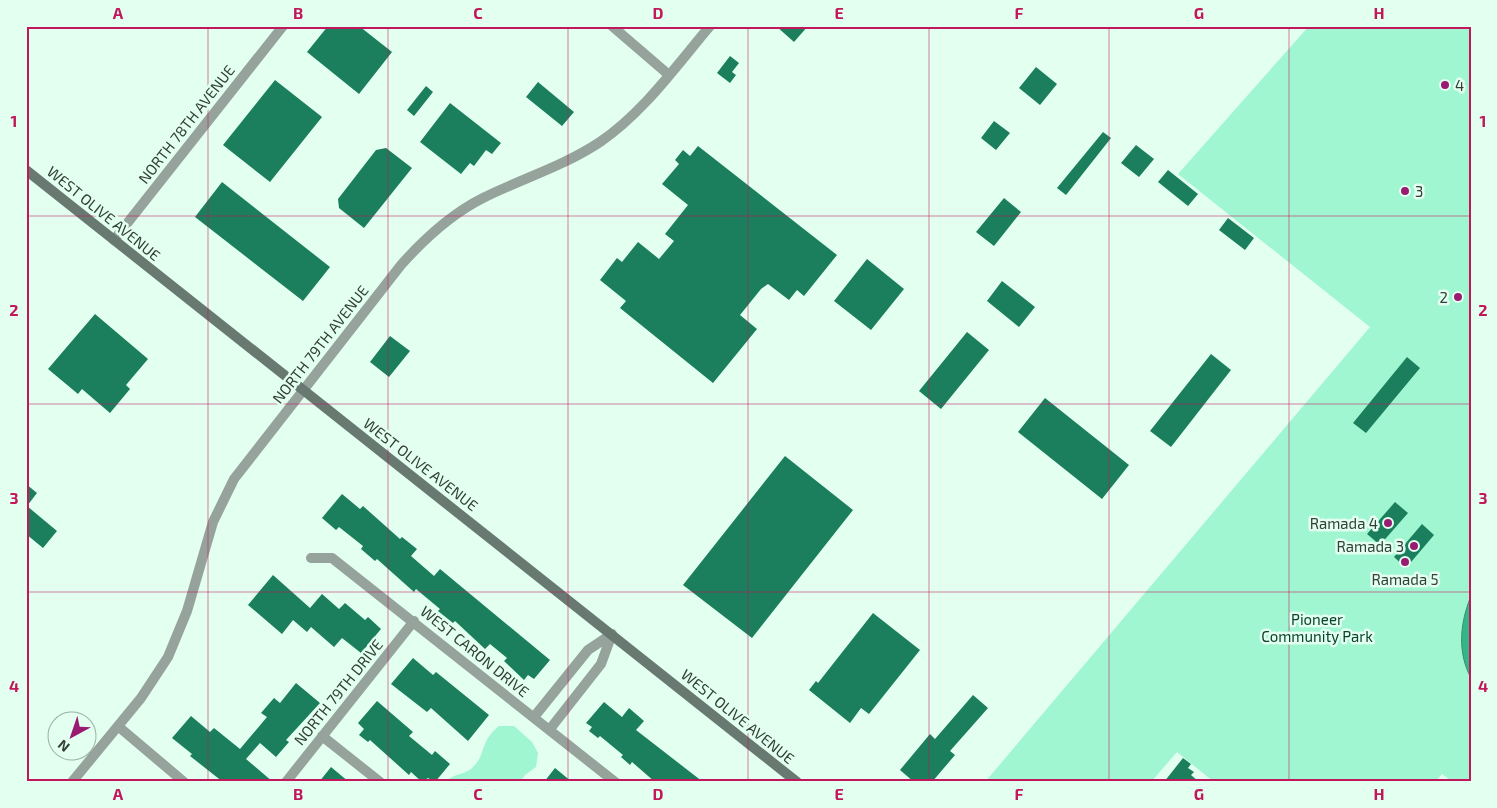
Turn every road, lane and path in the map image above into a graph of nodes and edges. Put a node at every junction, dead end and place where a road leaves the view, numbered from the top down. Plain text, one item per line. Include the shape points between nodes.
1 (283, 26) edge
2 (612, 26) edge
3 (710, 26) edge
4 (669, 75) junction
5 (26, 170) edge
6 (114, 240) junction
7 (303, 390) junction
8 (311, 558) dead end
9 (414, 621) junction
10 (612, 634) junction
11 (534, 717) junction
12 (119, 727) junction
13 (550, 729) junction
14 (322, 736) junction
15 (72, 782) edge
16 (184, 782) edge
17 (286, 782) edge
18 (380, 782) edge
19 (616, 782) edge
20 (797, 782) edge

1 - 6 street, NORTH 78TH AVENUE
2 - 4 street
3 - 4 street, NORTH 79TH AVENUE
4 - 7 street, NORTH 79TH AVENUE via 640,107 600,142 482,199 422,241
5 - 6 main road, WEST OLIVE AVENUE
6 - 7 main road, WEST OLIVE AVENUE
7 - 10 main road, WEST OLIVE AVENUE
7 - 12 street, NORTH 79TH AVENUE via 234,480 213,522 180,633 156,678
8 - 9 street, WEST CARON DRIVE via 332,558
9 - 11 street, WEST CARON DRIVE
9 - 14 street, NORTH 79TH DRIVE
10 - 11 street via 588,650
10 - 13 street via 601,664
10 - 20 main road, WEST OLIVE AVENUE
11 - 13 street, WEST CARON DRIVE
12 - 15 street, NORTH 79TH AVENUE
12 - 16 street
13 - 19 street, WEST CARON DRIVE
14 - 17 street, NORTH 79TH DRIVE
14 - 18 street

